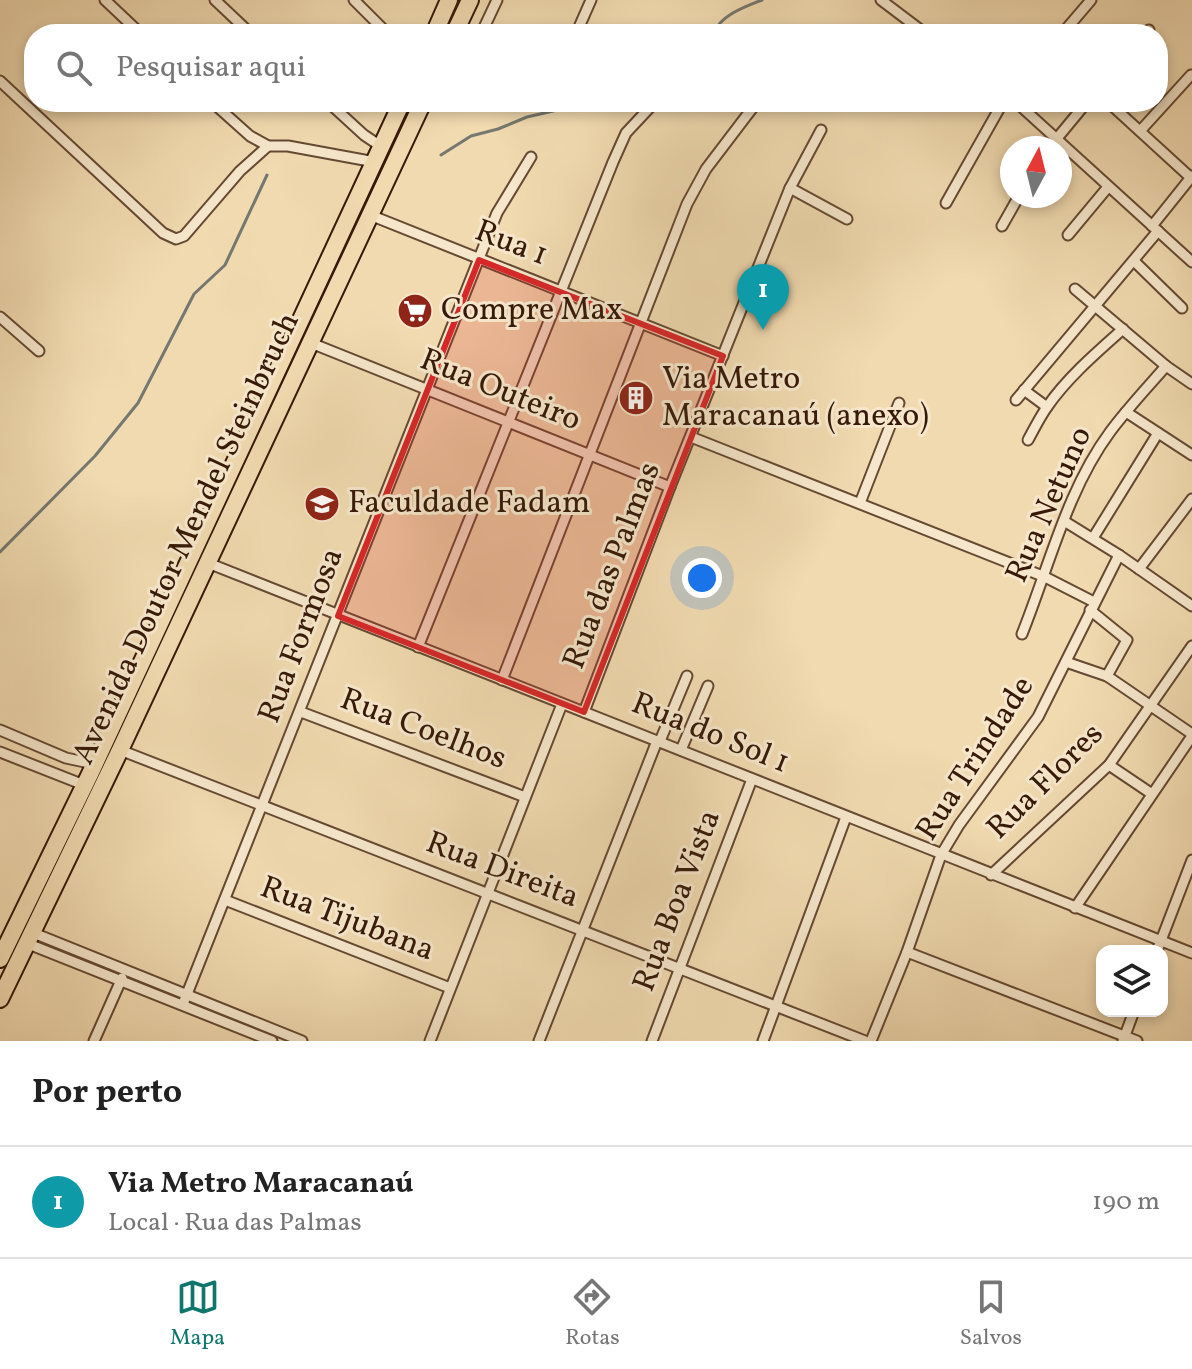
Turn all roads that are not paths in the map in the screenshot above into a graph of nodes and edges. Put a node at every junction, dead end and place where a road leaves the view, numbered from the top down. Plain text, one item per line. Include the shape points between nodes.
1 (105, 0) edge
2 (215, 0) edge
3 (354, 0) edge
4 (449, 0) edge
5 (470, 0) edge
6 (497, 0) edge
7 (591, 0) edge
8 (881, 0) edge
9 (1091, 0) edge
10 (130, 24) edge
11 (240, 24) edge
12 (378, 24) edge
13 (438, 24) edge
14 (459, 24) edge
15 (486, 24) edge
16 (580, 24) edge
17 (913, 24) edge
18 (1071, 24) edge
19 (1191, 75) edge
20 (0, 81) edge
21 (1168, 100) edge
22 (24, 103) edge
23 (33, 112) edge
24 (222, 112) edge
25 (339, 112) edge
26 (398, 112) edge
27 (418, 112) edge
28 (646, 112) edge
29 (750, 112) edge
30 (997, 112) edge
31 (1027, 112) edge
32 (1078, 112) edge
33 (1120, 112) edge
34 (1157, 112) edge
35 (821, 130) dead end
36 (1141, 130) junction
37 (1053, 136) edge
38 (1057, 136) edge
39 (268, 146) junction
40 (379, 154) junction
41 (1072, 154) edge
42 (531, 157) dead end
43 (1191, 177) edge
44 (1108, 187) junction
45 (790, 188) junction
46 (946, 203) dead end
47 (1012, 208) edge
48 (370, 215) junction
49 (847, 219) dead end
50 (1002, 226) dead end
51 (1155, 229) junction
52 (1068, 235) dead end
53 (479, 260) junction
54 (1135, 262) junction
55 (1192, 262) edge
56 (1075, 289) dead end
57 (561, 292) junction
58 (1096, 307) junction
59 (1182, 308) dead end
60 (2, 324) edge
61 (642, 324) junction
62 (1123, 329) junction
63 (311, 343) junction
64 (39, 351) dead end
65 (723, 356) junction
66 (1166, 366) junction
67 (1192, 384) edge
68 (425, 390) junction
69 (1024, 390) junction
70 (1016, 400) dead end
71 (899, 403) dead end
72 (1047, 407) junction
73 (1126, 412) junction
74 (507, 424) junction
75 (1158, 433) junction
76 (691, 437) junction
77 (1028, 440) dead end
78 (589, 455) junction
79 (1192, 455) edge
80 (670, 487) junction
81 (1192, 499) edge
82 (860, 503) junction
83 (1064, 521) junction
84 (1093, 538) junction
85 (1119, 555) junction
86 (208, 563) junction
87 (1139, 569) junction
88 (1045, 577) junction
89 (1191, 603) edge
90 (1092, 606) junction
91 (338, 616) junction
92 (1022, 634) dead end
93 (1192, 646) edge
94 (418, 647) junction
95 (1066, 662) junction
96 (687, 676) dead end
97 (1107, 676) junction
98 (502, 680) junction
99 (708, 686) dead end
100 (562, 704) junction
101 (1150, 704) junction
102 (301, 712) junction
103 (584, 712) junction
104 (0, 730) edge
105 (1192, 735) edge
106 (658, 741) junction
107 (120, 750) junction
108 (681, 750) junction
109 (0, 752) edge
110 (94, 764) junction
111 (1109, 765) junction
112 (752, 779) junction
113 (84, 785) junction
114 (1152, 794) junction
115 (525, 797) junction
116 (262, 806) junction
117 (846, 817) junction
118 (941, 855) junction
119 (1192, 860) edge
120 (991, 875) junction
121 (487, 894) junction
122 (225, 900) junction
123 (1075, 908) junction
124 (582, 930) junction
125 (29, 938) junction
126 (1156, 945) edge
127 (1158, 945) edge
128 (1168, 948) edge
129 (907, 952) junction
130 (1192, 953) edge
131 (0, 959) edge
132 (681, 968) junction
133 (123, 976) junction
134 (450, 988) junction
135 (0, 999) edge
136 (185, 1000) junction
137 (776, 1007) junction
138 (1132, 1017) edge
139 (1124, 1039) edge
140 (94, 1041) edge
141 (272, 1041) edge
142 (302, 1041) edge
143 (430, 1041) edge
144 (539, 1041) edge
145 (652, 1041) edge
146 (763, 1041) edge
147 (868, 1041) edge
148 (1137, 1041) edge

1 - 10 street
2 - 11 street
3 - 12 street
4 - 13 highway
5 - 14 highway
6 - 15 street
7 - 16 street
8 - 17 street
9 - 18 street
19 - 21 street
20 - 22 street
23 - 39 street via 163,233 176,239
24 - 39 street
25 - 40 street
26 - 40 highway, Avenida Doutor Mendel Steinbruch
27 - 48 highway, Avenida Doutor Mendel Steinbruch
28 - 57 street via 626,133
29 - 61 street via 696,186
30 - 46 street
31 - 37 street
32 - 38 street
33 - 36 street
34 - 36 street
35 - 45 street, Rua das Palmas
36 - 43 street
39 - 40 street
40 - 110 highway, Avenida Doutor Mendel Steinbruch
41 - 44 street
42 - 53 street, Rua Formosa via 506,195
43 - 51 street
44 - 51 street
44 - 52 street
45 - 49 street
45 - 65 street, Rua das Palmas
47 - 50 street
48 - 53 street, Rua 1
48 - 63 highway, Avenida Doutor Mendel Steinbruch
51 - 54 street
51 - 55 street
53 - 57 street, Rua 1
53 - 68 street, Rua Formosa
54 - 58 street
54 - 59 street
56 - 58 street
57 - 61 street, Rua 1
57 - 74 street
58 - 62 street
58 - 69 street
60 - 64 street
61 - 65 street, Rua 1
61 - 78 street
62 - 66 street
62 - 72 street
63 - 68 street, Rua Outeiro
63 - 86 highway, Avenida Doutor Mendel Steinbruch
65 - 76 street, Rua das Palmas
66 - 67 street
66 - 73 street, Rua Netuno
68 - 74 street, Rua Outeiro
68 - 91 street, Rua Formosa
69 - 70 street
69 - 72 street
71 - 82 street
72 - 77 street
73 - 75 street
73 - 83 street, Rua Netuno via 1095,455
74 - 78 street, Rua Outeiro
74 - 94 street
75 - 79 street
75 - 84 street
76 - 80 street, Rua das Palmas
76 - 82 street
78 - 80 street, Rua Outeiro
78 - 98 street
80 - 103 street, Rua das Palmas
81 - 87 street
82 - 88 street
83 - 84 street
83 - 88 street, Rua Netuno
84 - 85 street
85 - 87 street
85 - 90 street, Rua Trindade
86 - 91 street, Rua do Sol 1
86 - 107 highway, Avenida Doutor Mendel Steinbruch
87 - 89 street
88 - 90 street
88 - 92 street, Rua Netuno
90 - 95 street, Rua Trindade
90 - 97 street via 1127,640
91 - 94 street, Rua do Sol 1
91 - 102 street, Rua Formosa
93 - 101 street, Rua Flores
94 - 98 street, Rua do Sol 1
95 - 97 street
95 - 118 street, Rua Trindade via 1038,717
96 - 106 street
97 - 101 street
98 - 100 street, Rua do Sol 1
99 - 108 street
100 - 103 street, Rua do Sol 1
100 - 115 street
101 - 105 street
101 - 111 street, Rua Flores
102 - 115 street, Rua Coelhos
102 - 116 street, Rua Formosa
103 - 106 street, Rua do Sol 1
104 - 110 street
105 - 114 street
106 - 108 street, Rua do Sol 1
106 - 124 street
107 - 116 street, Rua Direita
107 - 125 highway, Avenida Doutor Mendel Steinbruch
108 - 112 street, Rua do Sol 1
109 - 113 street
110 - 113 highway, Avenida Doutor Mendel Steinbruch
111 - 114 street
111 - 120 street, Rua Flores
112 - 117 street, Rua do Sol 1
112 - 132 street, Rua Boa Vista
113 - 131 highway, Avenida Doutor Mendel Steinbruch
114 - 123 street
115 - 121 street
116 - 121 street, Rua Direita
116 - 122 street, Rua Formosa
117 - 118 street, Rua do Sol 1
117 - 137 street
118 - 120 street, Rua do Sol 1
118 - 129 street, Rua Trindade
119 - 127 street
120 - 123 street, Rua do Sol 1
121 - 124 street, Rua Direita
121 - 134 street
122 - 134 street, Rua Tijubana
122 - 136 street, Rua Formosa
123 - 126 street, Rua do Sol 1
124 - 132 street, Rua Direita
124 - 144 street
125 - 133 street
125 - 135 highway, Avenida Doutor Mendel Steinbruch
128 - 130 street, Rua do Sol 1
129 - 139 street
129 - 147 street, Rua Trindade
132 - 137 street, Rua Direita
132 - 145 street, Rua Boa Vista
133 - 136 street
133 - 140 street
134 - 143 street
136 - 141 street
136 - 142 street
137 - 146 street
137 - 147 street, Rua Direita
138 - 139 street
139 - 148 street

